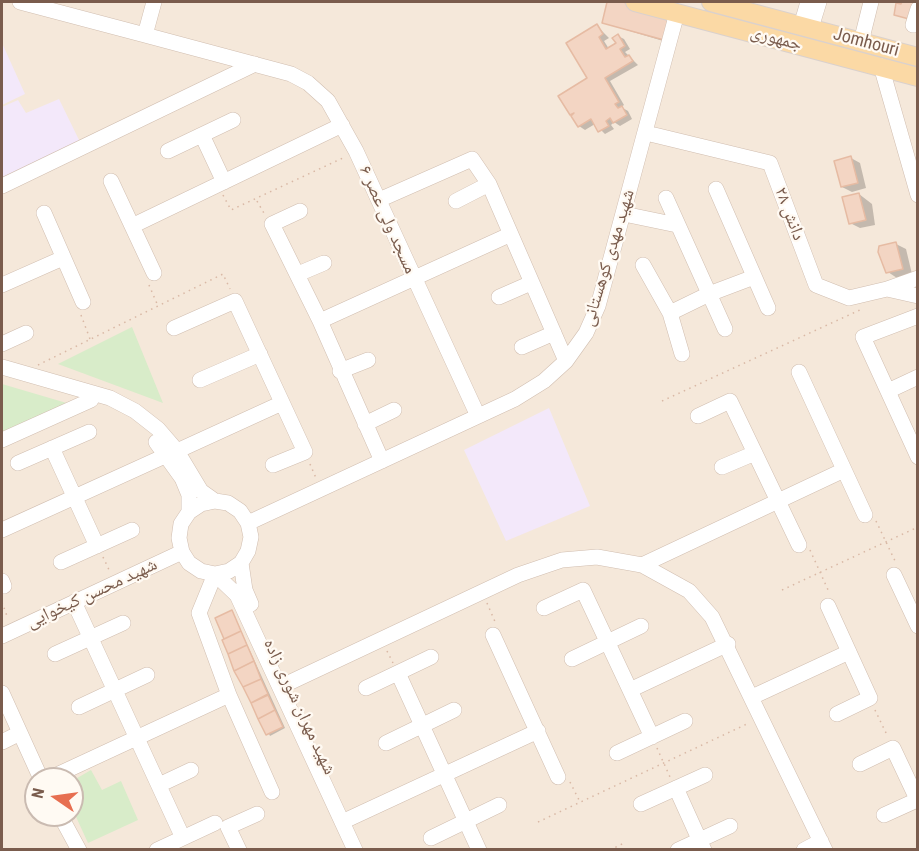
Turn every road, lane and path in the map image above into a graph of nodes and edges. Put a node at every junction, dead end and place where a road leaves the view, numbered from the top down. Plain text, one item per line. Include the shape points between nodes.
1 (20, 2) edge
2 (154, 2) edge
3 (635, 2) edge
4 (711, 2) edge
5 (808, 2) edge
6 (819, 2) edge
7 (871, 2) edge
8 (678, 7) edge
9 (64, 8) edge
10 (918, 9) edge
11 (913, 25) dead end
12 (806, 27) junction
13 (145, 35) junction
14 (861, 42) junction
15 (918, 57) edge
16 (255, 64) junction
17 (881, 66) junction
18 (918, 77) edge
19 (233, 120) dead end
20 (342, 125) junction
21 (646, 133) junction
22 (202, 135) junction
23 (168, 151) dead end
24 (356, 151) junction
25 (111, 181) dead end
26 (221, 184) junction
27 (489, 184) junction
28 (2, 186) edge
29 (716, 189) dead end
30 (918, 195) edge
31 (666, 198) dead end
32 (257, 200) junction
33 (379, 200) junction
34 (456, 201) dead end
35 (300, 211) dead end
36 (44, 213) dead end
37 (624, 214) junction
38 (272, 224) junction
39 (677, 225) junction
40 (132, 226) junction
41 (509, 235) junction
42 (63, 258) junction
43 (324, 262) dead end
44 (643, 265) dead end
45 (154, 273) joint
46 (298, 274) junction
47 (754, 277) junction
48 (413, 278) junction
49 (918, 278) edge
50 (531, 283) junction
51 (2, 285) edge
52 (887, 289) junction
53 (709, 294) junction
54 (918, 296) edge
55 (499, 297) dead end
56 (235, 301) junction
57 (83, 302) joint
58 (158, 306) junction
59 (868, 306) dead end
60 (768, 308) dead end
61 (670, 313) junction
62 (918, 316) edge
63 (320, 321) junction
64 (174, 328) dead end
65 (725, 329) dead end
66 (26, 333) dead end
67 (554, 333) junction
68 (90, 339) junction
69 (2, 344) edge
70 (522, 347) dead end
71 (260, 354) junction
72 (682, 354) dead end
73 (368, 360) dead end
74 (566, 361) junction
75 (2, 367) edge
76 (340, 371) junction
77 (22, 372) junction
78 (799, 372) dead end
79 (2, 376) edge
80 (918, 377) edge
81 (200, 380) dead end
82 (888, 392) junction
83 (91, 400) junction
84 (662, 401) dead end
85 (282, 403) junction
86 (394, 410) dead end
87 (478, 416) junction
88 (698, 417) dead end
89 (365, 424) junction
90 (89, 432) dead end
91 (914, 437) edge
92 (2, 440) edge
93 (52, 448) junction
94 (305, 452) junction
95 (172, 453) junction
96 (755, 453) junction
97 (918, 457) edge
98 (382, 461) junction
99 (18, 463) dead end
100 (273, 465) dead end
101 (723, 467) dead end
102 (844, 470) junction
103 (320, 489) junction
104 (75, 497) junction
105 (215, 501) junction
106 (778, 501) junction
107 (189, 512) junction
108 (865, 515) joint
109 (248, 523) junction
110 (918, 527) edge
111 (2, 530) edge
112 (132, 530) dead end
113 (886, 542) junction
114 (799, 545) joint
115 (98, 546) junction
116 (182, 552) junction
117 (61, 562) dead end
118 (241, 563) junction
119 (642, 565) junction
120 (820, 572) junction
121 (215, 574) junction
122 (894, 575) joint
123 (115, 583) junction
124 (782, 590) dead end
125 (482, 591) junction
126 (2, 602) edge
127 (74, 602) junction
128 (828, 606) joint
129 (544, 608) dead end
130 (917, 622) edge
131 (123, 623) dead end
132 (641, 626) dead end
133 (7, 634) edge
134 (493, 635) joint
135 (90, 638) junction
136 (382, 639) junction
137 (607, 642) junction
138 (728, 644) junction
139 (849, 652) junction
140 (55, 654) dead end
141 (431, 657) dead end
142 (572, 659) dead end
143 (398, 673) junction
144 (147, 675) dead end
145 (284, 685) junction
146 (366, 688) dead end
147 (115, 690) junction
148 (630, 690) junction
149 (2, 693) edge
150 (229, 695) junction
151 (752, 697) junction
152 (870, 698) junction
153 (79, 707) dead end
154 (454, 710) dead end
155 (837, 714) dead end
156 (762, 717) junction
157 (686, 721) dead end
158 (422, 726) junction
159 (538, 731) junction
160 (20, 733) junction
161 (652, 737) junction
162 (137, 738) junction
163 (2, 742) edge
164 (386, 743) dead end
165 (893, 748) junction
166 (617, 753) dead end
167 (664, 763) junction
168 (860, 764) dead end
169 (36, 767) edge
170 (74, 767) edge
171 (191, 770) dead end
172 (444, 774) junction
173 (705, 775) dead end
174 (558, 777) joint
175 (159, 785) junction
176 (676, 788) junction
177 (272, 792) dead end
178 (917, 801) edge
179 (580, 802) junction
180 (640, 804) dead end
181 (499, 805) dead end
182 (257, 814) dead end
183 (884, 815) dead end
184 (346, 820) junction
185 (466, 821) junction
186 (538, 822) dead end
187 (215, 823) dead end
188 (730, 826) dead end
189 (67, 827) edge
190 (183, 838) junction
191 (431, 838) dead end
192 (626, 842) dead end
193 (702, 845) edge
194 (823, 845) edge
195 (79, 849) edge
196 (157, 849) edge
197 (239, 849) edge
198 (355, 849) edge
199 (365, 849) edge
200 (479, 849) edge
201 (610, 849) edge
202 (678, 849) edge
203 (804, 849) edge

1 - 9 street, مسجد ولی عصر ۶
2 - 13 street
3 - 8 main road, جمهوری
4 - 12 main road, Jomhouri
5 - 12 street
6 - 12 street
7 - 14 street
8 - 17 main road, جمهوری
8 - 21 street, شهید مهدی کوهستانی
9 - 13 street, مسجد ولی عصر ۶
10 - 11 street
12 - 14 main road, Jomhouri
13 - 16 street, مسجد ولی عصر ۶
14 - 15 main road, Jomhouri
16 - 20 street, مسجد ولی عصر ۶ via 308,83 328,101
16 - 28 street
17 - 18 main road, جمهوری
17 - 30 street
19 - 22 street
20 - 24 street, مسجد ولی عصر ۶
20 - 26 street
21 - 37 street, شهید مهدی کوهستانی
21 - 52 street, دانش ۲۸ via 770,163 816,285 849,297
22 - 23 street
22 - 26 street
24 - 32 path
24 - 33 street, مسجد ولی عصر ۶
25 - 40 street
26 - 32 path via 231,210
26 - 40 street
27 - 33 street via 472,159
27 - 34 street
27 - 41 street
29 - 47 street
31 - 39 street
32 - 38 path
33 - 48 street, مسجد ولی عصر ۶
35 - 38 street
36 - 42 street
37 - 39 street
37 - 74 street, شهید مهدی کوهستانی via 598,306 586,333
38 - 46 street
39 - 53 street
40 - 45 street
41 - 48 street
41 - 50 street
42 - 51 street
42 - 57 street
43 - 46 street
44 - 61 street
45 - 58 path via 147,280
46 - 63 street
47 - 53 street
47 - 60 street
48 - 63 street
48 - 87 street, مسجد ولی عصر ۶
49 - 52 street
50 - 55 street
50 - 67 street
52 - 54 street, دانش ۲۸
53 - 61 street
53 - 65 street
56 - 58 path via 224,274
56 - 64 street
56 - 71 street
57 - 68 path via 79,311
58 - 68 path
59 - 84 path
61 - 72 street
62 - 82 street via 864,337
63 - 76 street
66 - 69 street
67 - 70 street
67 - 74 street
68 - 77 path
71 - 81 street
71 - 85 street
73 - 76 street
74 - 87 street, شهید مهدی کوهستانی via 544,381
75 - 77 street
76 - 89 street
77 - 95 street via 84,389 135,411 158,429
78 - 102 street
79 - 83 street
80 - 82 street
82 - 91 street
83 - 92 street
83 - 95 street via 129,419
85 - 94 street
85 - 95 street
86 - 89 street
87 - 98 street, شهید مهدی کوهستانی
88 - 96 street via 730,401
89 - 98 street
90 - 93 street
91 - 97 street
93 - 99 street
93 - 104 street
94 - 100 street
94 - 103 path
95 - 104 street
95 - 105 street via 201,491
95 - 107 street via 189,495
96 - 101 street
96 - 106 street
98 - 103 street, شهید مهدی کوهستانی
102 - 106 street
102 - 108 street
103 - 109 street, شهید مهدی کوهستانی
104 - 111 street
104 - 115 street
105 - 107 street
105 - 109 street via 240,511
106 - 114 street
106 - 119 street
107 - 116 street via 181,524
108 - 113 path via 873,516
109 - 118 street via 251,537
110 - 113 path
112 - 115 street
113 - 120 path
113 - 122 path via 897,564
114 - 120 path via 808,548
115 - 117 street
115 - 123 path
116 - 121 street via 195,567
116 - 123 street, شهید محسن کیخوایی
118 - 121 street
118 - 145 street, شهید مهران شوری زاده via 245,590
119 - 125 street via 597,557 562,560
119 - 138 street via 689,591 712,616
120 - 124 path
120 - 128 path via 830,594
121 - 145 street, شهید مهران شوری زاده via 237,595
121 - 150 street via 199,613
122 - 130 street
123 - 127 street, شهید محسن کیخوایی
125 - 134 path via 497,625
125 - 136 street
126 - 133 path
127 - 133 street, شهید محسن کیخوایی
127 - 135 street
128 - 139 street
129 - 137 street via 584,590
131 - 135 street
132 - 137 street
134 - 159 street
135 - 140 street
135 - 147 street
136 - 143 path
136 - 145 street
137 - 142 street
137 - 148 street
138 - 148 street
138 - 151 street
139 - 151 street
139 - 152 street
141 - 143 street
143 - 146 street
143 - 158 street
144 - 147 street
145 - 184 street, شهید مهران شوری زاده
147 - 153 street
147 - 162 street
148 - 161 street
149 - 160 street
150 - 162 street
150 - 177 street
151 - 156 street
152 - 155 street
152 - 165 path
154 - 158 street
156 - 167 path
156 - 194 street
157 - 161 street
158 - 164 street
158 - 172 street
159 - 172 street
159 - 174 street
160 - 163 street
160 - 169 street
161 - 166 street
161 - 167 path
162 - 170 street
162 - 175 street
165 - 168 street
165 - 178 street
167 - 176 path
167 - 179 path
171 - 175 street
172 - 184 street
172 - 185 street
173 - 176 street
174 - 179 path via 567,776
175 - 190 street
176 - 180 street
176 - 193 street
178 - 183 street
179 - 186 path
181 - 185 street
182 - 197 street via 228,827
184 - 198 street, شهید مهران شوری زاده
184 - 199 street, شهید مهران شوری زاده
185 - 191 street
185 - 200 street
187 - 190 street
188 - 193 street
189 - 195 street
190 - 196 street
192 - 201 path
193 - 202 street
194 - 203 street

